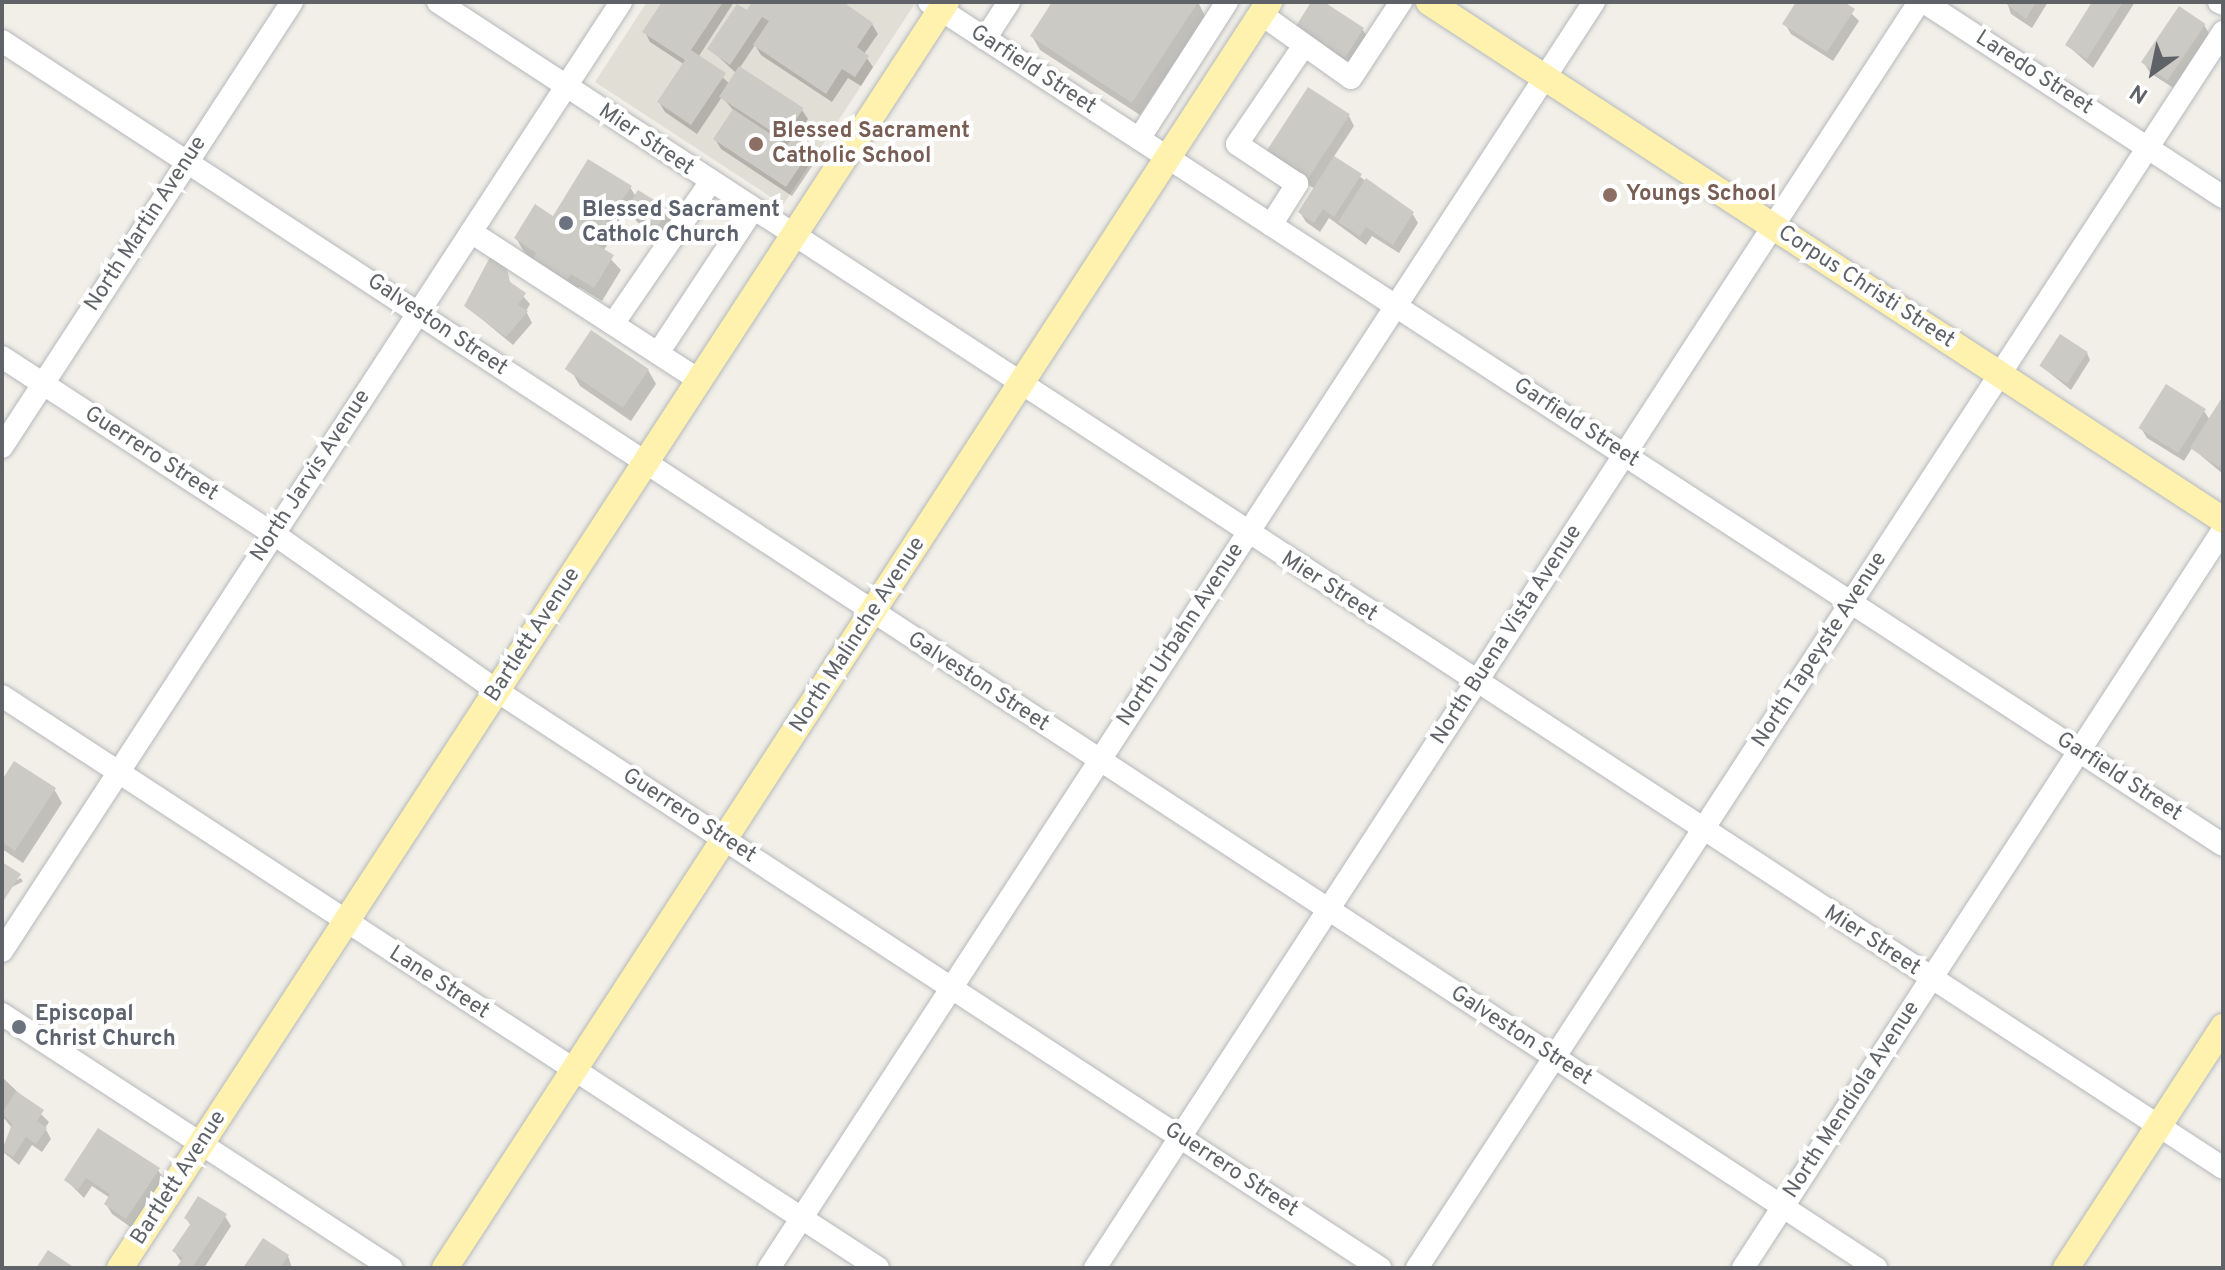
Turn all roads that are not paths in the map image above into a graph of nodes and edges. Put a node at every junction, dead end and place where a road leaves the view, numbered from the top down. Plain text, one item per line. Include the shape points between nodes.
1 (292, 2) edge
2 (438, 2) edge
3 (621, 2) edge
4 (1009, 2) edge
5 (1227, 2) edge
6 (1401, 2) edge
7 (1429, 2) edge
8 (1594, 2) edge
9 (1922, 2) edge
10 (939, 5) edge
11 (1265, 8) edge
12 (2223, 32) edge
13 (985, 39) junction
14 (2, 41) edge
15 (1303, 47) junction
16 (1545, 78) junction
17 (566, 86) junction
18 (1139, 139) junction
19 (2148, 148) junction
20 (1169, 158) junction
21 (187, 162) junction
22 (710, 183) junction
23 (2223, 197) edge
24 (752, 211) junction
25 (1271, 225) junction
26 (1773, 227) junction
27 (471, 232) junction
28 (792, 238) junction
29 (1396, 306) junction
30 (419, 312) junction
31 (613, 324) junction
32 (658, 353) junction
33 (2, 357) edge
34 (2000, 374) junction
35 (699, 380) junction
36 (42, 383) junction
37 (1020, 386) junction
38 (2, 447) edge
39 (1624, 455) junction
40 (644, 465) junction
41 (2223, 520) edge
42 (2223, 530) edge
43 (274, 534) junction
44 (1247, 534) junction
45 (1851, 603) junction
46 (872, 613) junction
47 (1476, 683) junction
48 (497, 691) junction
49 (2, 696) edge
50 (2079, 751) junction
51 (1099, 761) junction
52 (119, 772) junction
53 (1702, 831) junction
54 (725, 839) junction
55 (2223, 845) edge
56 (1328, 910) junction
57 (346, 922) junction
58 (2, 951) edge
59 (1931, 979) junction
60 (952, 988) junction
61 (2, 1014) edge
62 (2223, 1027) edge
63 (1554, 1058) junction
64 (574, 1070) junction
65 (2158, 1127) junction
66 (1180, 1137) junction
67 (201, 1144) junction
68 (2223, 1168) edge
69 (1783, 1207) junction
70 (801, 1218) junction
71 (120, 1268) edge
72 (392, 1268) edge
73 (445, 1268) edge
74 (769, 1268) edge
75 (878, 1268) edge
76 (1095, 1268) edge
77 (1380, 1268) edge
78 (1417, 1268) edge
79 (1743, 1268) edge
80 (1876, 1268) edge
81 (2066, 1268) edge

1 - 21 street, North Martin Avenue
2 - 17 street, Mier Street
3 - 17 street, North Jarvis Avenue
4 - 13 street
5 - 18 street
6 - 15 street via 1351,78
7 - 16 main road, Corpus Christi Street
8 - 16 street, North Urbahn Avenue
9 - 19 street, Laredo Street
9 - 26 street, North Buena Vista Avenue
10 - 13 street, Garfield Street
10 - 28 main road, Bartlett Avenue
11 - 15 street
11 - 20 main road, North Malinche Avenue
12 - 19 street, North Tapeyste Avenue
13 - 18 street, Garfield Street
14 - 21 street, Galveston Street
15 - 25 street via 1237,144 1297,184
16 - 26 main road, Corpus Christi Street
16 - 29 street, North Urbahn Avenue
17 - 22 street, Mier Street
17 - 27 street, North Jarvis Avenue
18 - 20 street, Garfield Street
19 - 23 street, Laredo Street
19 - 34 street, North Tapeyste Avenue
20 - 25 street, Garfield Street
20 - 37 main road, North Malinche Avenue
21 - 30 street, Galveston Street
21 - 36 street, North Martin Avenue
22 - 24 street, Mier Street
22 - 31 street
24 - 28 street, Mier Street
24 - 32 street
25 - 29 street, Garfield Street
26 - 34 main road, Corpus Christi Street
26 - 39 street, North Buena Vista Avenue
27 - 30 street, North Jarvis Avenue
27 - 31 street
28 - 35 main road, Bartlett Avenue
28 - 37 street, Mier Street
29 - 39 street, Garfield Street
29 - 44 street, North Urbahn Avenue
30 - 40 street, Galveston Street
30 - 43 street, North Jarvis Avenue
31 - 32 street
32 - 35 street
33 - 36 street, Guerrero Street
34 - 41 main road, Corpus Christi Street
34 - 45 street, North Tapeyste Avenue
35 - 40 main road, Bartlett Avenue
36 - 38 street, North Martin Avenue
36 - 43 street, Guerrero Street
37 - 44 street, Mier Street
37 - 46 main road, North Malinche Avenue
39 - 45 street, Garfield Street
39 - 47 street, North Buena Vista Avenue
40 - 46 street, Galveston Street
40 - 48 main road, Bartlett Avenue
42 - 50 street, North Mendiola Avenue
43 - 48 street, Guerrero Street
43 - 52 street, North Jarvis Avenue
44 - 47 street, Mier Street
44 - 51 street, North Urbahn Avenue
45 - 50 street, Garfield Street
45 - 53 street, North Tapeyste Avenue
46 - 51 street, Galveston Street
46 - 54 main road, North Malinche Avenue
47 - 53 street, Mier Street
47 - 56 street, North Buena Vista Avenue
48 - 54 street, Guerrero Street
48 - 57 main road, Bartlett Avenue
49 - 52 street, Lane Street
50 - 55 street, Garfield Street
50 - 59 street, North Mendiola Avenue
51 - 56 street, Galveston Street
51 - 60 street, North Urbahn Avenue
52 - 57 street, Lane Street
52 - 58 street, North Jarvis Avenue
53 - 59 street, Mier Street
53 - 63 street, North Tapeyste Avenue
54 - 60 street, Guerrero Street
54 - 64 main road, North Malinche Avenue
56 - 63 street, Galveston Street
56 - 66 street, North Buena Vista Avenue
57 - 64 street, Lane Street
57 - 67 main road, Bartlett Avenue
59 - 65 street, Mier Street
59 - 69 street, North Mendiola Avenue
60 - 66 street, Guerrero Street
60 - 70 street, North Urbahn Avenue
61 - 67 street
62 - 65 main road
63 - 69 street, Galveston Street
63 - 78 street, North Tapeyste Avenue
64 - 70 street, Lane Street
64 - 73 main road, North Malinche Avenue
65 - 68 street, Mier Street
65 - 81 main road
66 - 76 street, North Buena Vista Avenue
66 - 77 street, Guerrero Street
67 - 71 main road, Bartlett Avenue
67 - 72 street
69 - 79 street, North Mendiola Avenue
69 - 80 street, Galveston Street
70 - 74 street, North Urbahn Avenue
70 - 75 street, Lane Street

